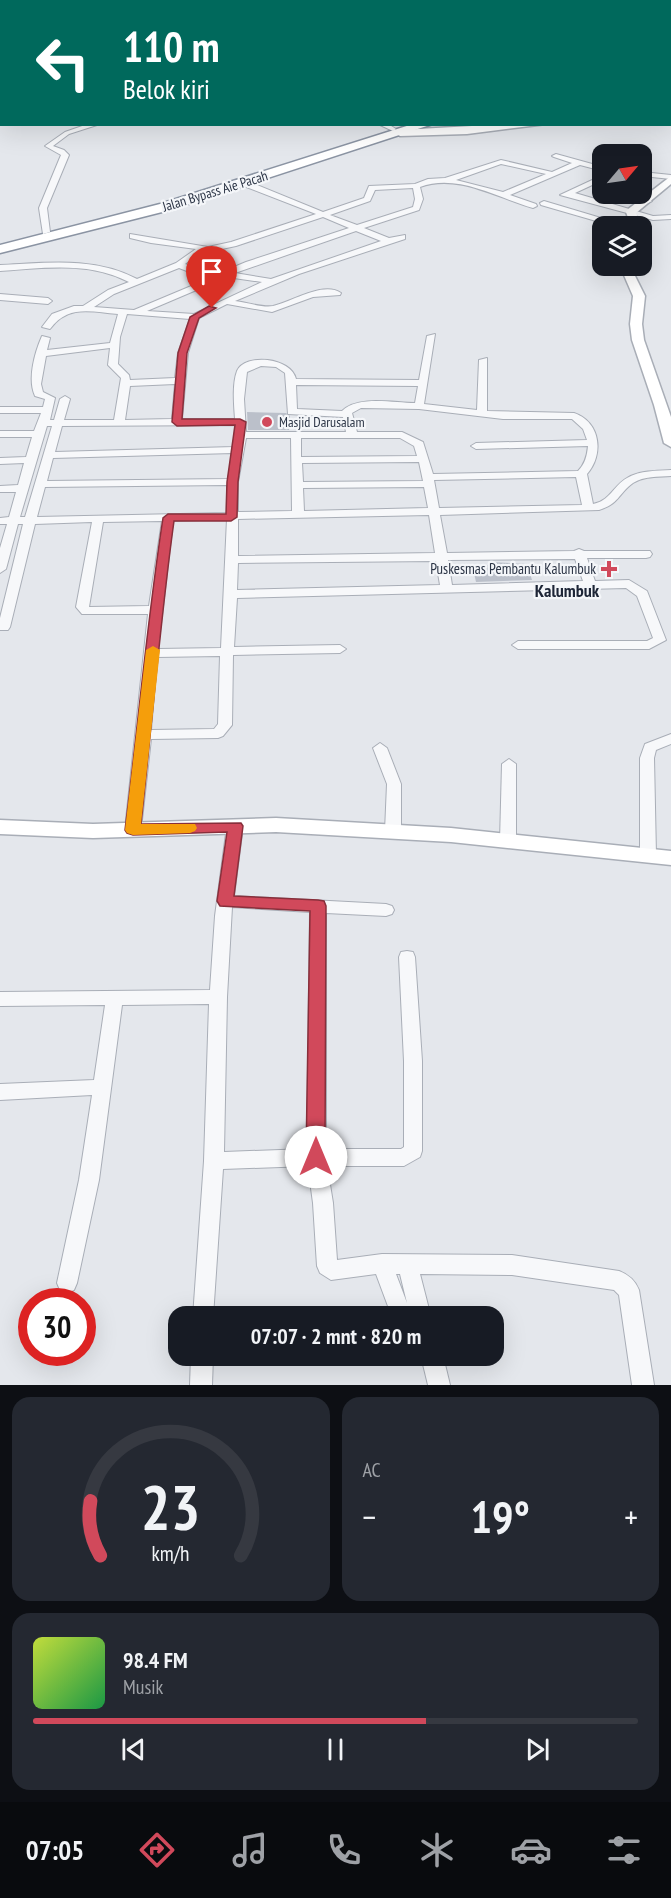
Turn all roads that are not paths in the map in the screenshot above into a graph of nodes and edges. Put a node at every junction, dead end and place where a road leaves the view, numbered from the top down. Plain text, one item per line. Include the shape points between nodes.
1 (90, 126) edge
2 (412, 126) edge
3 (521, 126) edge
4 (396, 128) edge
5 (556, 156) dead end
6 (579, 163) junction
7 (592, 166) edge
8 (553, 174) junction
9 (652, 175) edge
10 (671, 178) edge
11 (448, 180) junction
12 (592, 181) edge
13 (244, 183) junction
14 (588, 183) junction
15 (592, 184) edge
16 (416, 186) junction
17 (567, 193) junction
18 (503, 195) junction
19 (652, 197) edge
20 (544, 203) junction
21 (643, 204) edge
22 (533, 206) junction
23 (631, 212) junction
24 (520, 213) dead end
25 (325, 215) junction
26 (632, 216) edge
27 (671, 217) edge
28 (592, 218) edge
29 (357, 228) junction
30 (46, 232) junction
31 (133, 236) dead end
32 (402, 237) dead end
33 (389, 241) junction
34 (0, 243) edge
35 (0, 249) edge
36 (207, 249) junction
37 (179, 265) junction
38 (0, 268) edge
39 (226, 274) junction
40 (630, 276) edge
41 (214, 278) junction
42 (268, 281) junction
43 (136, 282) junction
44 (337, 293) dead end
45 (0, 297) edge
46 (48, 301) dead end
47 (228, 302) junction
48 (86, 308) junction
49 (129, 312) junction
50 (195, 317) junction
51 (47, 327) dead end
52 (432, 336) dead end
53 (45, 338) dead end
54 (114, 345) junction
55 (40, 354) junction
56 (484, 360) dead end
57 (180, 381) junction
58 (292, 382) junction
59 (124, 383) junction
60 (424, 383) junction
61 (65, 399) dead end
62 (419, 406) junction
63 (0, 410) edge
64 (46, 410) junction
65 (482, 412) junction
66 (345, 414) junction
67 (177, 422) junction
68 (240, 422) junction
69 (57, 423) junction
70 (119, 423) junction
71 (41, 429) junction
72 (0, 434) edge
73 (296, 434) junction
74 (352, 434) junction
75 (240, 435) junction
76 (594, 443) junction
77 (671, 443) edge
78 (476, 446) dead end
79 (238, 450) junction
80 (49, 455) junction
81 (423, 459) junction
82 (30, 460) junction
83 (295, 460) junction
84 (0, 461) edge
85 (671, 473) edge
86 (581, 474) junction
87 (428, 480) junction
88 (233, 482) junction
89 (42, 484) junction
90 (300, 485) junction
91 (22, 488) junction
92 (0, 489) edge
93 (588, 508) junction
94 (434, 512) junction
95 (298, 515) junction
96 (231, 517) junction
97 (168, 518) junction
98 (98, 519) junction
99 (30, 520) junction
100 (6, 521) edge
101 (579, 553) junction
102 (646, 554) dead end
103 (442, 556) junction
104 (231, 560) junction
105 (0, 568) edge
106 (591, 586) junction
107 (447, 588) junction
108 (231, 594) junction
109 (155, 610) junction
110 (4, 627) dead end
111 (518, 645) dead end
112 (340, 650) dead end
113 (227, 651) junction
114 (153, 653) junction
115 (144, 735) junction
116 (671, 739) edge
117 (380, 748) dead end
118 (509, 764) dead end
119 (235, 826) junction
120 (0, 827) edge
121 (133, 830) junction
122 (393, 831) junction
123 (508, 841) junction
124 (648, 855) junction
125 (671, 858) edge
126 (225, 901) junction
127 (318, 906) junction
128 (386, 910) dead end
129 (407, 957) dead end
130 (218, 997) junction
131 (0, 999) edge
132 (114, 999) junction
133 (101, 1087) junction
134 (0, 1092) edge
135 (316, 1157) junction
136 (214, 1161) junction
137 (382, 1264) junction
138 (408, 1265) junction
139 (67, 1283) dead end
140 (204, 1306) edge
141 (398, 1306) edge
142 (419, 1306) edge
143 (202, 1366) edge
144 (434, 1366) edge
145 (201, 1385) edge
146 (439, 1385) edge
147 (643, 1385) edge

1 - 30 street via 67,133 48,146 65,155 43,208
2 - 4 highway, Jalan Bypass Aie Pacah
3 - 4 street via 467,131
4 - 13 highway, Jalan Bypass Aie Pacah
4 - 30 highway via 188,194
5 - 6 street
6 - 7 street
6 - 8 street
8 - 11 street via 501,162
8 - 18 street
9 - 10 street
10 - 19 street
11 - 16 street via 424,181
11 - 18 street
12 - 14 street
13 - 25 street
13 - 35 highway, Jalan Bypass Aie Pacah
14 - 15 street
14 - 17 street
16 - 25 street via 370,189 367,199
16 - 29 street via 416,208
17 - 20 street
17 - 23 street
18 - 22 street
20 - 22 street
20 - 28 street
21 - 23 street
22 - 24 street
23 - 26 street
23 - 27 street
25 - 29 street
25 - 36 street
29 - 33 street
29 - 39 street
30 - 34 highway
31 - 36 street
32 - 33 street
33 - 42 street
36 - 37 street via 195,252
37 - 41 street
37 - 43 street
38 - 43 street via 102,268 119,271
39 - 41 street
39 - 42 street
40 - 77 street via 639,296 638,340
41 - 49 street
42 - 47 street
43 - 48 street via 98,298
44 - 47 street via 312,294 272,309
45 - 46 street
47 - 50 street
48 - 49 street
48 - 51 street via 61,312
49 - 50 street
49 - 54 street via 116,328
50 - 57 street via 183,353
52 - 60 street
53 - 55 street
54 - 55 street
54 - 59 street via 113,365 124,374
55 - 64 street via 36,384 39,394 50,398
56 - 65 street
57 - 59 street
57 - 67 street
58 - 60 street
58 - 66 street via 292,412
58 - 68 street via 291,371 284,366 261,363 244,368
59 - 70 street
60 - 62 street
61 - 69 street
62 - 65 street
62 - 66 street via 360,405
63 - 64 street
64 - 71 street
65 - 76 street via 503,416 574,416 586,426
66 - 74 street via 349,416
67 - 68 street
67 - 70 street
68 - 75 street
69 - 70 street
69 - 71 street
69 - 80 street
71 - 72 street
71 - 82 street
73 - 74 street
73 - 75 street
73 - 83 street
74 - 81 street via 402,435 419,444
75 - 79 street
76 - 78 street
76 - 86 street via 589,467
79 - 80 street
79 - 88 street
80 - 89 street
81 - 83 street
81 - 87 street
82 - 84 street
82 - 91 street
83 - 90 street
85 - 93 street via 630,481 610,503
86 - 87 street
86 - 93 street
87 - 90 street
87 - 94 street
88 - 89 street
88 - 96 street
89 - 99 street
90 - 95 street
91 - 92 street
91 - 100 street
93 - 94 street
94 - 95 street
94 - 103 street
95 - 96 street
96 - 97 street
96 - 104 street
97 - 98 street
97 - 109 street
98 - 99 street
98 - 109 street via 82,609
99 - 100 street
99 - 110 street
100 - 105 street
101 - 102 street
101 - 103 street
101 - 106 street
103 - 104 street
103 - 107 street
104 - 108 street
106 - 107 street
106 - 111 street via 629,584 640,590 660,640 649,645
107 - 108 street
108 - 113 street
109 - 114 street
112 - 113 street
113 - 114 street
113 - 115 street via 223,729 211,734
114 - 115 street
115 - 121 street
116 - 124 street via 650,747 647,758
117 - 122 street via 394,784
118 - 123 street
119 - 121 street
119 - 122 street
119 - 126 street
120 - 121 street
122 - 123 street
123 - 124 street
124 - 125 street
126 - 127 street
126 - 130 street
127 - 128 street
127 - 135 street
129 - 135 street via 413,1151 404,1158
130 - 132 street
130 - 136 street
131 - 132 street
132 - 133 street
133 - 134 street
133 - 139 street via 89,1180
135 - 136 street
135 - 137 street via 327,1266 331,1270
136 - 140 street
137 - 138 street
137 - 141 street
138 - 142 street
138 - 147 street via 512,1265 624,1283 629,1290
143 - 145 street
144 - 146 street

